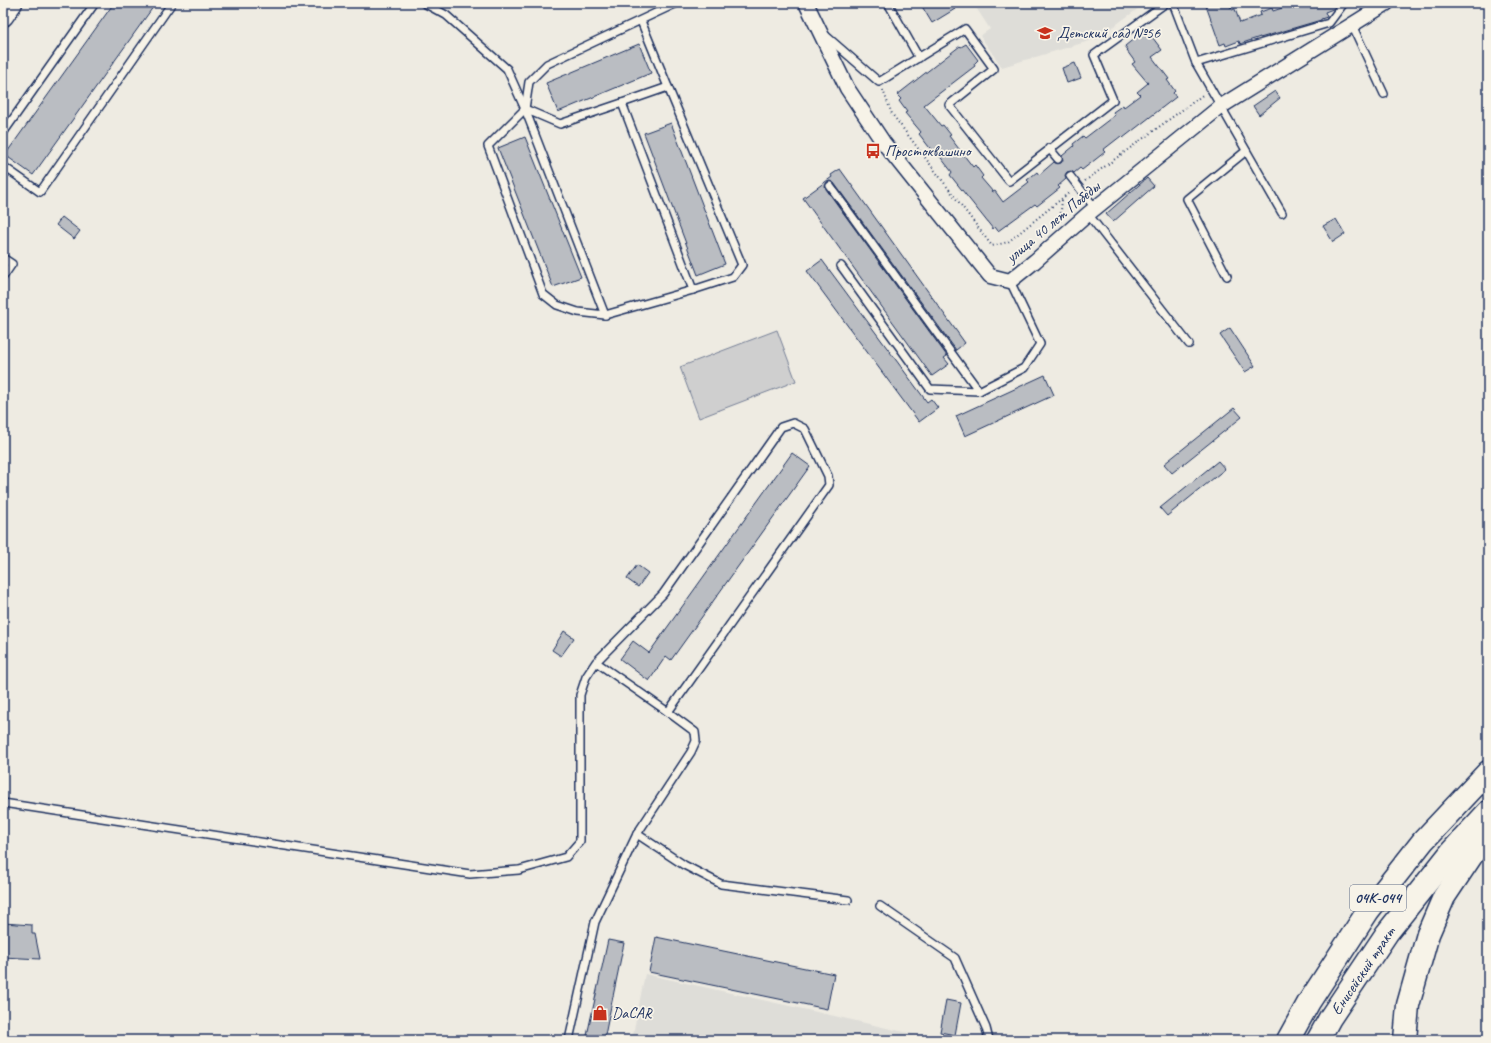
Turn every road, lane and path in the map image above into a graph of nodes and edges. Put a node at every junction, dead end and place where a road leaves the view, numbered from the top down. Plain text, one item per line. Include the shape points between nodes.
1 (12, 3) edge
2 (95, 3) edge
3 (172, 3) edge
4 (424, 3) edge
5 (678, 3) edge
6 (806, 3) edge
7 (888, 3) edge
8 (1166, 3) edge
9 (1174, 3) edge
10 (1344, 3) edge
11 (1382, 4) edge
12 (3, 16) edge
13 (641, 21) junction
14 (1352, 25) junction
15 (818, 28) junction
16 (919, 58) junction
17 (1196, 63) junction
18 (668, 87) junction
19 (1384, 94) dead end
20 (622, 103) junction
21 (1220, 107) junction
22 (525, 108) junction
23 (3, 133) edge
24 (1049, 148) junction
25 (1246, 151) junction
26 (1058, 159) dead end
27 (3, 166) edge
28 (1070, 176) dead end
29 (830, 186) dead end
30 (1062, 200) dead end
31 (1092, 211) junction
32 (1282, 213) dead end
33 (1060, 221) dead end
34 (3, 258) edge
35 (841, 266) dead end
36 (1227, 276) dead end
37 (3, 277) edge
38 (1010, 281) junction
39 (693, 290) junction
40 (605, 315) junction
41 (1190, 344) dead end
42 (979, 391) junction
43 (596, 662) junction
44 (668, 712) junction
45 (1488, 772) edge
46 (3, 803) edge
47 (1488, 812) edge
48 (1488, 831) edge
49 (637, 834) junction
50 (848, 900) dead end
51 (880, 906) dead end
52 (569, 1040) edge
53 (989, 1040) edge
54 (1288, 1040) edge
55 (1318, 1040) edge
56 (1406, 1040) edge

1 - 12 main road
2 - 23 lane
3 - 27 lane via 40,192
4 - 22 lane via 446,15 507,68
5 - 13 lane
6 - 15 street, улица 40 лет Победы
7 - 16 lane
8 - 24 lane via 1094,55 1113,100
9 - 17 lane
10 - 17 lane via 1329,23
11 - 14 street, улица 40 лет Победы
13 - 18 lane
13 - 22 lane via 547,64 530,82
14 - 19 lane
14 - 21 street, улица 40 лет Победы
15 - 16 lane via 879,82
15 - 38 street, улица 40 лет Победы via 847,88 887,148 990,276
16 - 24 lane via 965,29 994,69 949,105 1009,181
17 - 21 lane
18 - 20 lane
18 - 39 lane via 742,265 733,277
20 - 22 lane via 560,124
20 - 39 lane
21 - 25 lane
21 - 31 street, улица 40 лет Победы
22 - 40 lane
22 - 40 lane via 488,146 543,294 557,305 578,312
24 - 26 lane
25 - 32 lane
25 - 36 lane via 1187,199
28 - 31 lane
29 - 42 lane
30 - 33 path
31 - 38 street, улица 40 лет Победы
31 - 41 lane
34 - 37 lane via 12,264
35 - 42 lane via 930,389
38 - 42 lane via 1040,344 1024,368
39 - 40 lane
43 - 44 lane
43 - 44 lane via 663,594 781,427 793,423 805,429 828,476 828,485
43 - 46 lane via 586,677 580,695 580,841 566,857 519,870 470,874
44 - 49 lane via 695,732 696,741
45 - 54 main road, Енисейский тракт / 04К-044 via 1423,841 1368,910 1309,1002
47 - 55 main road, Енисейский тракт / 04К-044 via 1452,851 1387,933
48 - 56 main road via 1444,898 1428,934 1408,1005
49 - 50 lane via 684,865 721,884
49 - 52 lane via 595,922
51 - 53 lane via 954,958

